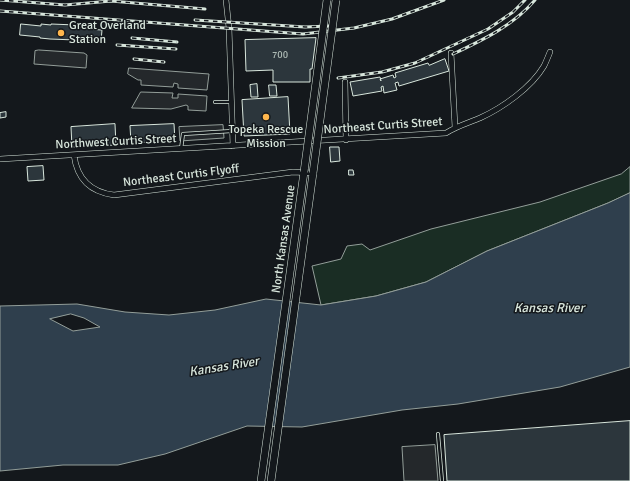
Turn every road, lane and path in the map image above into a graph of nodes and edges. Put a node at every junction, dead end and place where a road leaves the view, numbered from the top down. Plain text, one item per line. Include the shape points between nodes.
1 (226, 0) edge
2 (327, 0) edge
3 (336, 0) edge
4 (550, 52) dead end
5 (451, 53) dead end
6 (345, 82) dead end
7 (215, 102) dead end
8 (231, 102) junction
9 (455, 127) junction
10 (232, 131) junction
11 (346, 140) junction
12 (233, 146) junction
13 (181, 149) junction
14 (74, 155) junction
15 (0, 159) edge
16 (304, 172) junction
17 (313, 173) junction
18 (438, 434) dead end
19 (262, 481) edge
20 (271, 481) edge
21 (442, 481) edge

1 - 8 street via 230,28
2 - 16 main road, North Kansas Avenue, bridge
3 - 17 main road, North Kansas Avenue, bridge
4 - 9 street, Northeast Curtis Street via 535,78 516,96 492,112
5 - 9 street
6 - 11 street
7 - 8 lane
8 - 10 street
9 - 11 street, Northeast Curtis Street via 446,133
10 - 12 street
10 - 13 lane via 183,134
11 - 12 street, Northeast Curtis Street
12 - 13 street, Northwest Curtis Street
13 - 14 street, Northwest Curtis Street
14 - 15 street, Northwest Curtis Street
14 - 16 street, Northeast Curtis Flyoff via 79,174 85,182 96,190 114,195
16 - 17 street, Northeast Curtis Flyoff, bridge
16 - 19 main road, North Kansas Avenue
17 - 20 main road, North Kansas Avenue
18 - 21 lane

